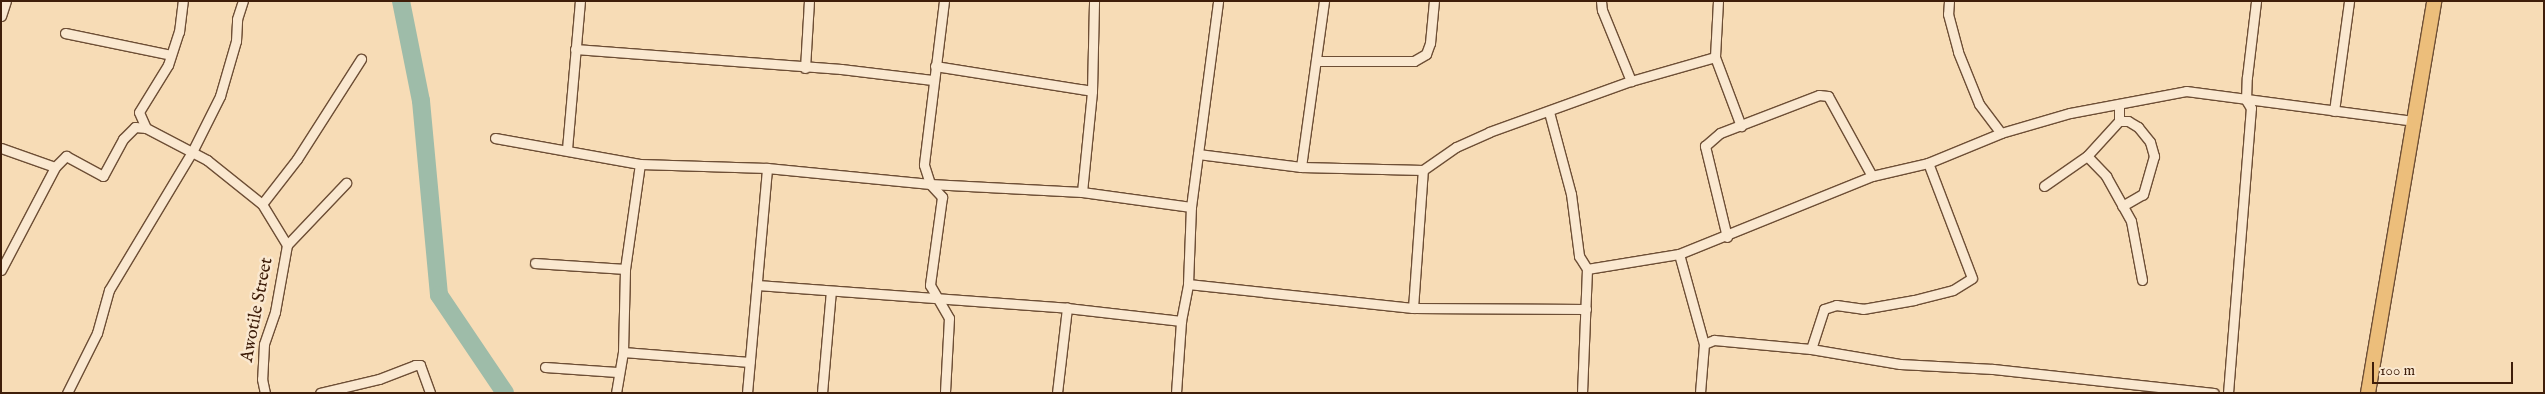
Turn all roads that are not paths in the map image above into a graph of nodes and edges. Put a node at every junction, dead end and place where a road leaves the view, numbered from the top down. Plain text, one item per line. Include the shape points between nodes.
1 (6, 1) edge
2 (183, 1) edge
3 (243, 1) edge
4 (580, 1) edge
5 (809, 1) edge
6 (944, 1) edge
7 (1094, 1) edge
8 (1218, 1) edge
9 (1324, 1) edge
10 (1434, 1) edge
11 (1601, 1) edge
12 (1718, 1) edge
13 (1949, 1) edge
14 (2256, 1) edge
15 (2349, 1) edge
16 (2434, 1) edge
17 (1, 16) edge
18 (65, 33) dead end
19 (576, 48) junction
20 (171, 56) junction
21 (1715, 58) junction
22 (362, 59) dead end
23 (1316, 61) junction
24 (935, 66) junction
25 (805, 68) junction
26 (932, 80) junction
27 (1631, 81) junction
28 (1092, 91) junction
29 (2246, 100) junction
30 (2119, 104) junction
31 (2334, 111) junction
32 (1548, 112) junction
33 (2119, 121) junction
34 (2416, 121) junction
35 (1741, 126) junction
36 (146, 128) junction
37 (2001, 133) junction
38 (496, 138) dead end
39 (1, 148) edge
40 (567, 149) junction
41 (192, 152) junction
42 (1198, 154) junction
43 (2086, 156) junction
44 (1928, 163) junction
45 (640, 164) junction
46 (55, 167) junction
47 (1301, 167) junction
48 (767, 168) junction
49 (1423, 170) junction
50 (1872, 176) junction
51 (346, 183) dead end
52 (930, 184) junction
53 (2044, 186) dead end
54 (1082, 192) junction
55 (262, 204) junction
56 (2122, 206) junction
57 (1191, 207) junction
58 (1727, 237) junction
59 (287, 246) junction
60 (1679, 254) junction
61 (535, 263) dead end
62 (625, 269) junction
63 (1587, 269) junction
64 (1, 270) edge
65 (2142, 280) dead end
66 (1188, 284) junction
67 (757, 285) junction
68 (831, 291) junction
69 (940, 299) junction
70 (1067, 308) junction
71 (1413, 308) junction
72 (1586, 309) junction
73 (1181, 321) junction
74 (1704, 344) junction
75 (1811, 349) junction
76 (622, 352) junction
77 (750, 362) junction
78 (545, 367) dead end
79 (617, 372) junction
80 (67, 393) edge
81 (265, 393) edge
82 (320, 393) edge
83 (430, 393) edge
84 (616, 393) edge
85 (747, 393) edge
86 (822, 393) edge
87 (944, 393) edge
88 (1057, 393) edge
89 (1176, 393) edge
90 (1582, 393) edge
91 (1700, 393) edge
92 (2214, 393) edge
93 (2228, 393) edge
94 (2368, 393) edge

1 - 17 street
2 - 20 street
3 - 41 street via 237,19 236,41 220,96
4 - 19 street
5 - 25 street
6 - 24 street
7 - 28 street
8 - 42 street
9 - 23 street
10 - 23 street via 1430,43 1426,54 1414,61
11 - 27 street
12 - 21 street
13 - 37 street via 1948,14 1958,52 1979,104
14 - 29 street
15 - 31 street
16 - 34 main road
18 - 20 street
19 - 25 street
19 - 40 street
20 - 36 street via 139,112
21 - 27 street
21 - 35 street
22 - 55 street via 297,159
23 - 47 street
24 - 26 street
24 - 28 street
25 - 26 street
26 - 52 street via 924,165
27 - 32 street
28 - 54 street
29 - 30 street via 2186,91
29 - 31 street
29 - 93 street via 2250,114
30 - 33 street
30 - 37 street via 2070,112
31 - 34 street
32 - 49 street via 1456,147
32 - 63 street via 1571,194 1579,256
33 - 43 street
33 - 56 street via 2128,121 2138,127 2150,142 2154,156 2143,194
34 - 94 main road
35 - 50 street via 1818,95 1828,96
35 - 58 street via 1720,133 1705,146
36 - 41 street, Awotile Street
36 - 46 street via 135,127 122,140 103,176 66,156
37 - 44 street
38 - 40 street
39 - 46 street
40 - 45 street
41 - 55 street, Awotile Street via 207,160
41 - 80 street via 109,290 98,333
42 - 47 street
42 - 57 street
43 - 53 street
43 - 56 street via 2106,176
44 - 50 street
44 - 75 street via 1972,278 1953,290 1914,300 1863,310 1836,305 1824,309
45 - 48 street
45 - 62 street
46 - 64 street
47 - 49 street
48 - 52 street
48 - 67 street
49 - 71 street
50 - 58 street
51 - 59 street
52 - 54 street
52 - 69 street via 942,198 930,286
54 - 57 street
55 - 59 street, Awotile Street
56 - 65 street via 2132,221
57 - 66 street
58 - 60 street
59 - 81 street, Awotile Street via 275,312 264,344 262,379
60 - 63 street
60 - 74 street
61 - 62 street
62 - 76 street
63 - 72 street
66 - 71 street
66 - 73 street
67 - 68 street
67 - 77 street
68 - 69 street
68 - 86 street
69 - 70 street
69 - 87 street via 949,318
70 - 73 street
70 - 88 street
71 - 72 street
72 - 90 street
73 - 89 street
74 - 75 street via 1714,340
74 - 91 street
75 - 92 street via 1900,364 1993,369
76 - 77 street
76 - 79 street
77 - 85 street
78 - 79 street
79 - 84 street
82 - 83 street via 379,379 415,365 420,365

